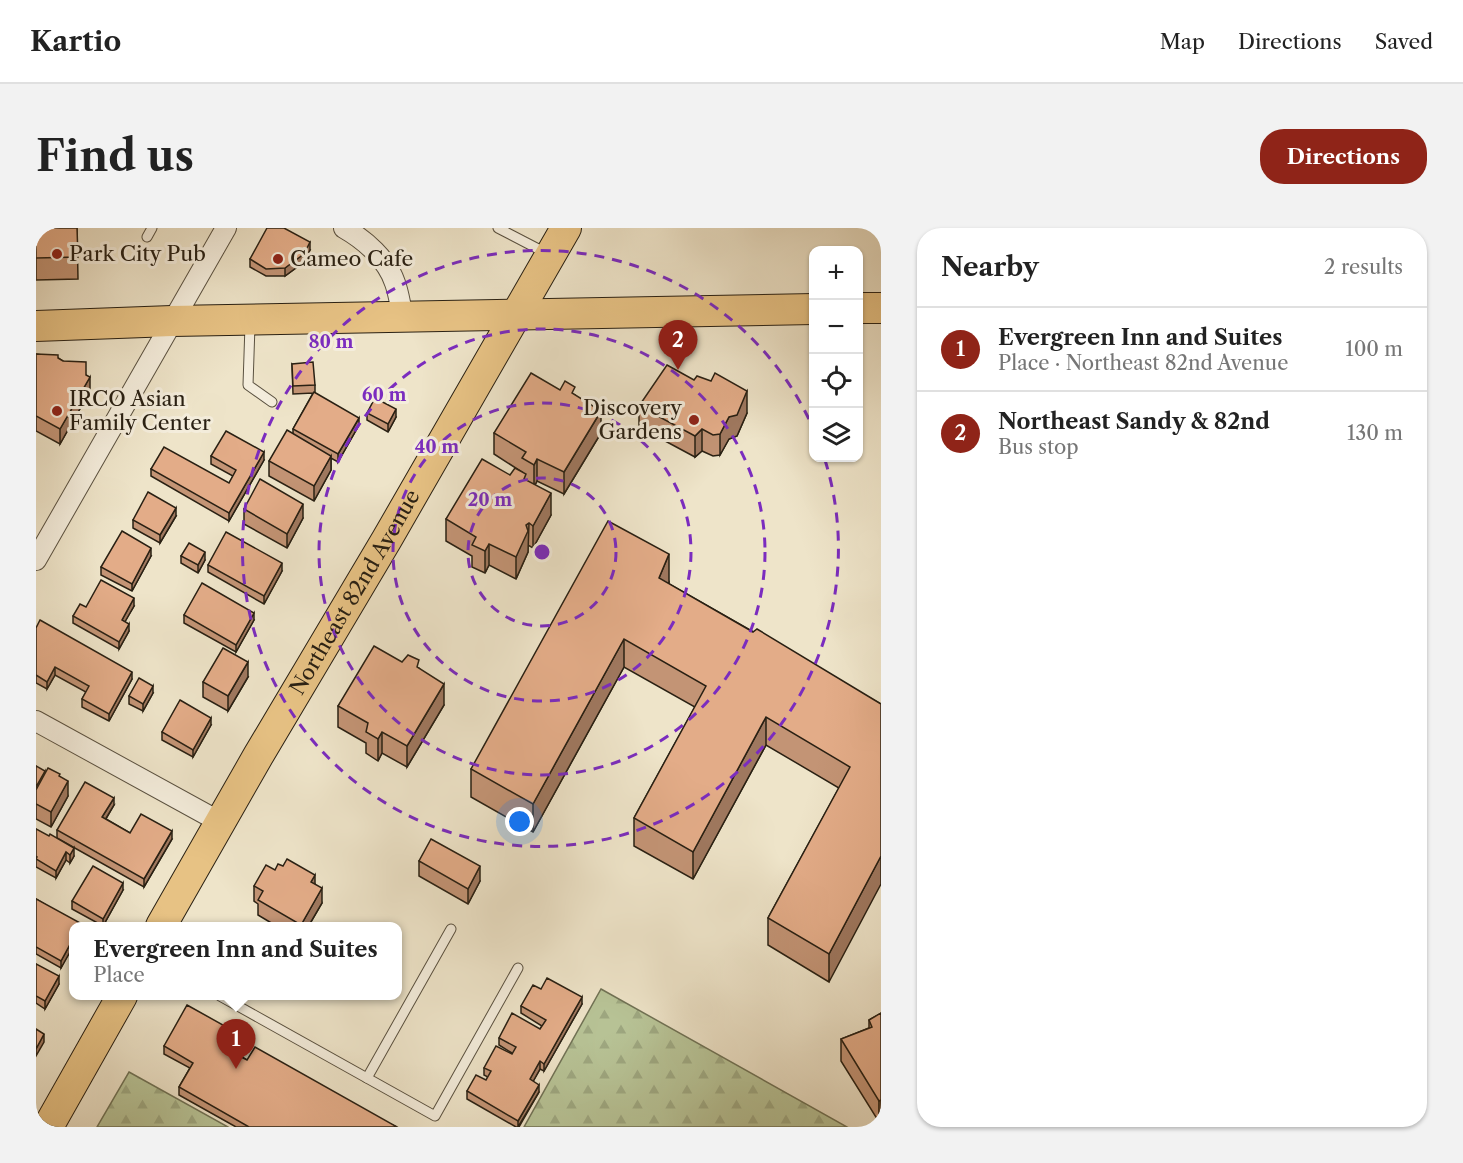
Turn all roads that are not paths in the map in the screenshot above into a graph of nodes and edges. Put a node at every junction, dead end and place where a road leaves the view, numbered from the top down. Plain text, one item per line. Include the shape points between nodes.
1 (152, 228) edge
2 (226, 228) edge
3 (498, 228) edge
4 (566, 228) edge
5 (354, 231) edge
6 (147, 237) dead end
7 (550, 255) junction
8 (863, 308) edge
9 (881, 308) edge
10 (809, 309) edge
11 (517, 314) junction
12 (403, 316) junction
13 (250, 319) junction
14 (172, 321) junction
15 (36, 326) edge
16 (272, 402) dead end
17 (36, 560) edge
18 (36, 721) edge
19 (220, 822) junction
20 (164, 922) edge
21 (451, 928) dead end
22 (518, 968) dead end
23 (120, 1000) edge
24 (227, 1000) edge
25 (367, 1078) junction
26 (48, 1127) edge

1 - 6 lane
2 - 14 street
3 - 7 lane
4 - 7 main road, Northeast 82nd Avenue
5 - 12 street via 387,266
7 - 11 main road, Northeast 82nd Avenue
8 - 9 main road
10 - 11 main road
11 - 12 main road
11 - 19 main road, Northeast 82nd Avenue
12 - 13 main road
13 - 14 main road
13 - 16 lane via 248,385
14 - 15 main road
14 - 17 street
18 - 19 street
19 - 20 main road, Northeast 82nd Avenue
21 - 25 lane
22 - 25 lane via 435,1116
23 - 26 main road
24 - 25 lane

